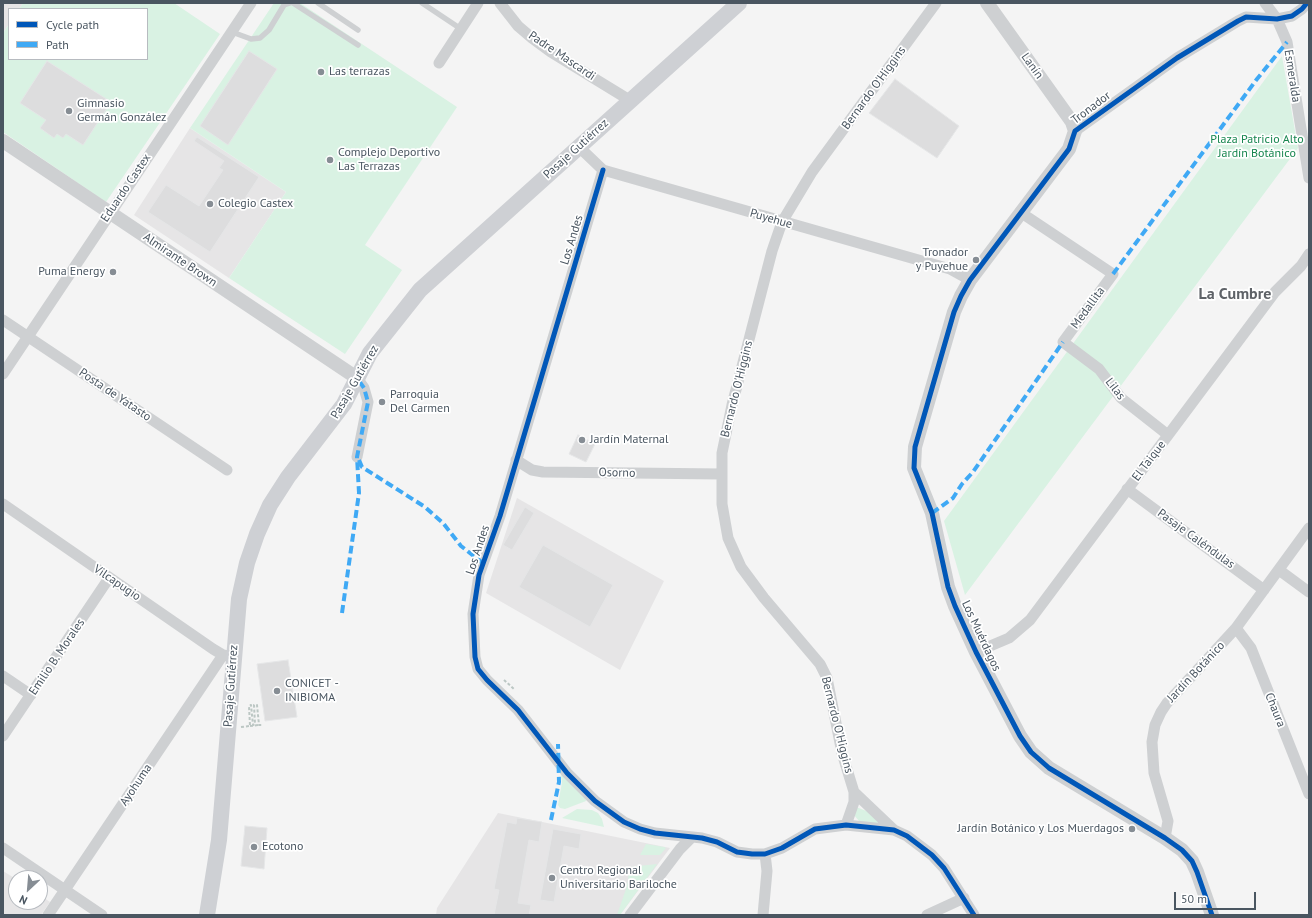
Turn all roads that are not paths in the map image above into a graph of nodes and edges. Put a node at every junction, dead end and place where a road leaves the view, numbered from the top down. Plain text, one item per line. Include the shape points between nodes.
1 (251, 3) edge
2 (292, 3) edge
3 (318, 3) edge
4 (422, 3) edge
5 (478, 3) edge
6 (500, 3) edge
7 (739, 3) edge
8 (936, 3) edge
9 (987, 3) edge
10 (1265, 3) edge
11 (1307, 3) edge
12 (1277, 19) junction
13 (461, 29) junction
14 (358, 30) dead end
15 (232, 32) junction
16 (358, 45) dead end
17 (439, 64) dead end
18 (631, 101) junction
19 (1075, 131) junction
20 (3, 141) edge
21 (579, 147) junction
22 (603, 170) junction
23 (1309, 178) edge
24 (1020, 212) junction
25 (109, 213) junction
26 (782, 222) junction
27 (1309, 254) edge
28 (1305, 269) edge
29 (970, 280) junction
30 (3, 320) edge
31 (28, 337) junction
32 (1063, 342) joint
33 (3, 374) edge
34 (357, 378) junction
35 (1168, 435) junction
36 (357, 457) dead end
37 (516, 460) junction
38 (226, 470) dead end
39 (721, 474) junction
40 (1127, 489) junction
41 (3, 504) edge
42 (1309, 528) edge
43 (1279, 570) junction
44 (109, 578) junction
45 (1264, 590) junction
46 (1309, 592) edge
47 (1236, 628) junction
48 (976, 652) junction
49 (228, 656) junction
50 (3, 676) edge
51 (31, 695) junction
52 (3, 736) edge
53 (854, 792) junction
54 (1309, 794) edge
55 (846, 825) junction
56 (894, 830) junction
57 (692, 837) junction
58 (1165, 838) junction
59 (3, 848) edge
60 (765, 854) junction
61 (65, 890) junction
62 (964, 898) junction
63 (48, 915) edge
64 (102, 915) edge
65 (207, 915) edge
66 (630, 915) edge
67 (763, 915) edge
68 (927, 915) edge
69 (974, 915) edge
70 (1212, 915) edge

1 - 15 street, Eduardo Castex
2 - 15 lane via 284,6 269,30 260,38 251,39
2 - 16 lane
3 - 14 lane
4 - 13 lane
5 - 13 street
6 - 18 street, Padre Mascardi via 518,26 532,38
7 - 18 main road, Pasaje Gutiérrez
8 - 26 street, Bernardo O'Higgins via 812,172
9 - 19 street, Lanín via 1072,122
10 - 12 street, Esmeralda
11 - 12 street via 1292,16
12 - 19 street, Tronador via 1256,16 1238,20 1177,58
12 - 23 street, Esmeralda via 1287,42
13 - 17 street
15 - 25 street, Eduardo Castex
18 - 21 main road, Pasaje Gutiérrez
19 - 24 street, Tronador via 1069,149
20 - 25 street, Almirante Brown
21 - 22 street, Puyehue
21 - 34 main road, Pasaje Gutiérrez via 420,290 374,347
22 - 26 street, Puyehue
22 - 37 street, Los Andes
24 - 29 street, Tronador
24 - 32 street, Medallita via 1113,274
25 - 31 street, Eduardo Castex
25 - 34 street, Almirante Brown
26 - 29 street, Puyehue via 950,269
26 - 39 street, Bernardo O'Higgins via 772,251 732,405 722,453
27 - 28 street, El Taique
28 - 35 street, El Taique via 1275,292
29 - 48 street, Los Muérdagos via 954,312 915,447 914,468 932,513 948,587
30 - 31 street, Posta de Yatasto
31 - 33 street, Eduardo Castex
31 - 38 street, Posta de Yatasto
32 - 35 street, Lilas via 1099,369 1121,398
34 - 36 street via 364,388 368,402
34 - 49 main road, Pasaje Gutiérrez via 337,416 288,477 270,505 246,563
35 - 40 street, El Taique
37 - 39 street, Osorno via 532,470 543,472
37 - 57 street, Los Andes via 475,594 473,640 478,669 518,710 567,773 595,801 640,830
39 - 53 street, Bernardo O'Higgins via 722,504 728,538 741,567 820,664 827,678 842,753
40 - 45 street, Pasaje Caléndulas
40 - 48 street, El Taique via 1030,620 1009,638
41 - 44 street, Vilcapugio
42 - 43 street, Jardín Botánico
43 - 45 street, Jardín Botánico
43 - 46 street
44 - 49 street, Vilcapugio
44 - 51 street, Emilio B. Morales
45 - 47 street, Jardín Botánico
47 - 54 street, Chaura via 1251,648
47 - 58 street, Jardín Botánico via 1167,703 1155,726 1152,757 1168,821
48 - 58 street, Los Muérdagos via 1020,736 1038,759
49 - 61 street, Ayohuma
49 - 65 main road, Pasaje Gutiérrez via 228,727 219,840
50 - 51 street
51 - 52 street, Emilio B. Morales
53 - 55 street, Bernardo O'Higgins
53 - 56 street, Bernardo O'Higgins
55 - 56 street
55 - 60 street via 815,829 782,848
56 - 62 street via 907,836 932,855
57 - 60 street, Los Andes via 717,842 737,852
57 - 66 street
58 - 70 street, Los Muérdagos via 1192,861
59 - 61 street
60 - 67 street via 767,871
61 - 63 street, Ayohuma
61 - 64 street
62 - 68 street
62 - 69 street

